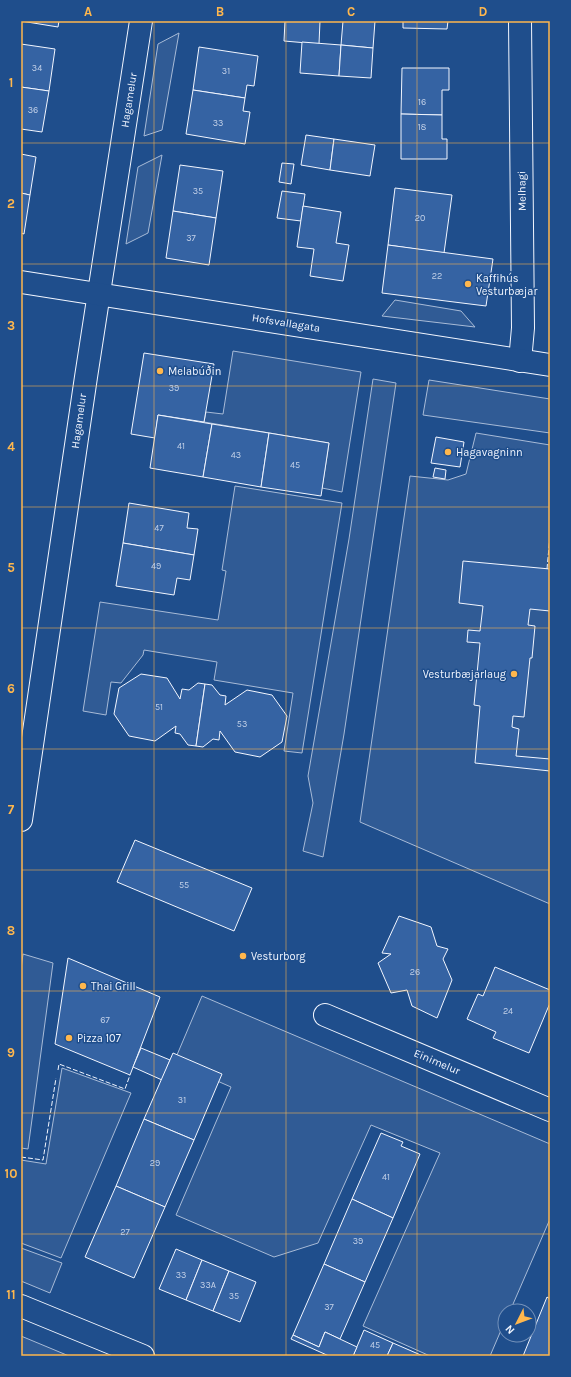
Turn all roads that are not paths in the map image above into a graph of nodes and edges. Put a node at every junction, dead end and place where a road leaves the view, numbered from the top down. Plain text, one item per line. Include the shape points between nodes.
1 (141, 21) edge
2 (520, 21) edge
3 (21, 282) edge
4 (99, 294) junction
5 (520, 361) junction
6 (550, 365) edge
7 (21, 820) edge
8 (325, 1015) dead end
9 (550, 1110) edge
10 (21, 1306) edge
11 (143, 1356) edge

1 - 4 street, Hagamelur
2 - 5 street, Melhagi via 523,328
3 - 4 street, Hofsvallagata
4 - 5 street, Hofsvallagata
4 - 7 street, Hagamelur
5 - 6 street, Hofsvallagata
8 - 9 street, Einimelur
10 - 11 street

